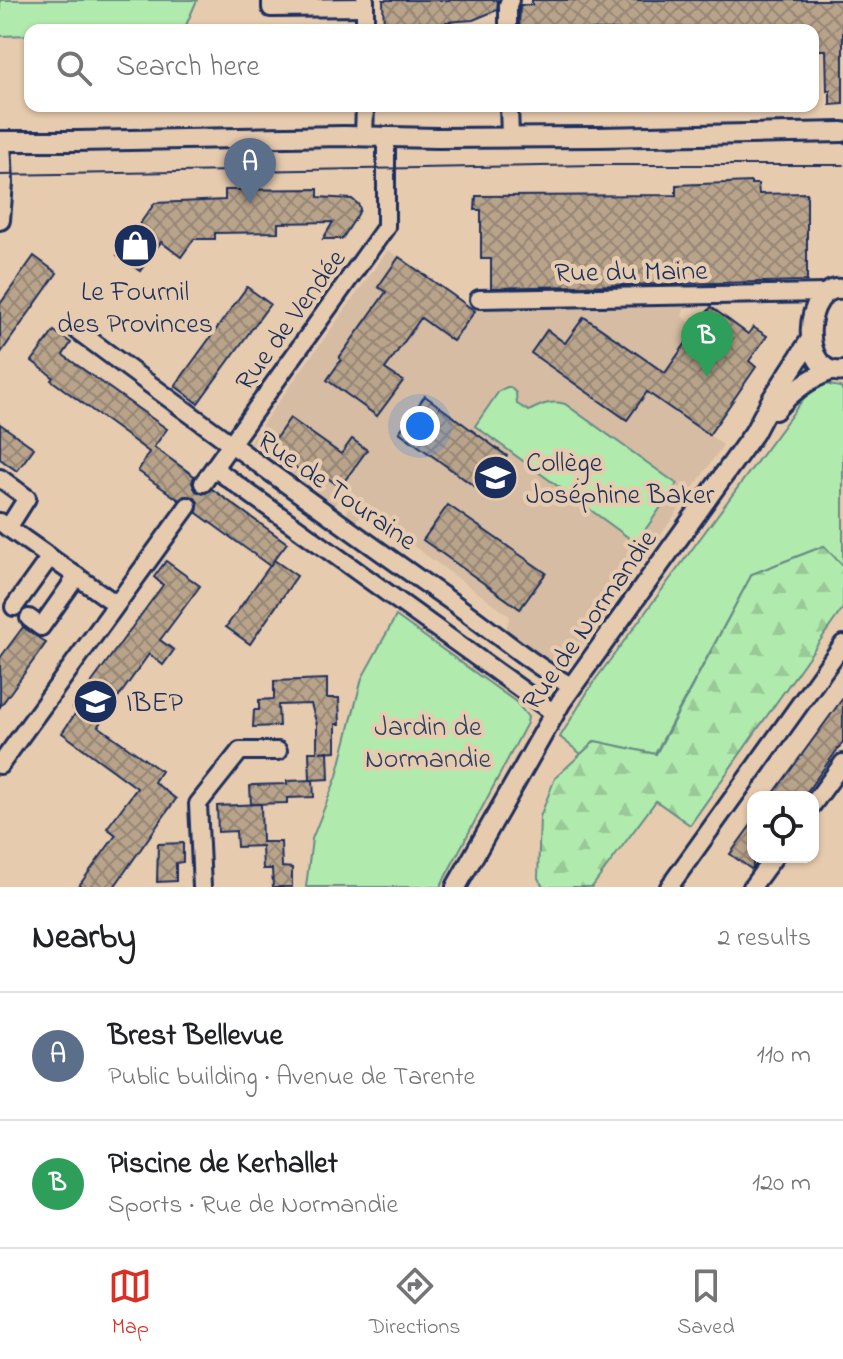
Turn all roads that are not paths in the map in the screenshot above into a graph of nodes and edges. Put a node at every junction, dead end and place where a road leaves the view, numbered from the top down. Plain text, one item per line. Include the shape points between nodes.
1 (510, 0) edge
2 (271, 4) edge
3 (365, 4) edge
4 (508, 24) edge
5 (365, 112) edge
6 (509, 112) edge
7 (843, 132) edge
8 (364, 136) junction
9 (510, 136) junction
10 (386, 137) junction
11 (0, 141) edge
12 (0, 220) edge
13 (837, 287) edge
14 (784, 293) junction
15 (479, 299) dead end
16 (813, 315) junction
17 (78, 331) dead end
18 (811, 339) junction
19 (839, 373) edge
20 (754, 433) junction
21 (231, 445) junction
22 (214, 468) junction
23 (0, 478) edge
24 (203, 483) dead end
25 (188, 506) dead end
26 (4, 525) edge
27 (50, 557) junction
28 (77, 576) junction
29 (116, 604) junction
30 (14, 607) dead end
31 (29, 618) dead end
32 (843, 644) edge
33 (571, 686) junction
34 (554, 713) junction
35 (278, 751) dead end
36 (843, 763) edge
37 (0, 765) edge
38 (819, 796) edge
39 (770, 863) edge
40 (677, 883) edge
41 (202, 887) edge
42 (456, 887) edge
43 (752, 887) edge

1 - 4 street
2 - 3 street
5 - 8 street
6 - 9 street
7 - 9 street
8 - 10 street
8 - 11 street
9 - 10 street
10 - 21 street, Rue de Vendée via 386,227
11 - 12 street
13 - 14 street, Rue du Maine
13 - 16 street
14 - 15 street, Rue du Maine
14 - 16 street
16 - 18 street
17 - 21 street, Rue de Touraine
18 - 19 street via 823,367
18 - 20 street, Rue de Normandie
19 - 20 street, Rue de Normandie via 809,381 793,392
20 - 33 street, Rue de Normandie
21 - 22 street, Rue de Vendée
21 - 33 street, Rue de Touraine
22 - 24 street, Rue de Vendée
22 - 34 street, Rue de Touraine
23 - 26 street via 27,498
25 - 29 street
26 - 27 street
27 - 28 street
27 - 30 street
28 - 29 street
28 - 31 street via 41,627
29 - 37 street
32 - 40 street
33 - 34 street, Rue de Normandie
34 - 42 street, Rue de Normandie
35 - 41 street via 240,751 198,804
36 - 38 street
39 - 43 street

